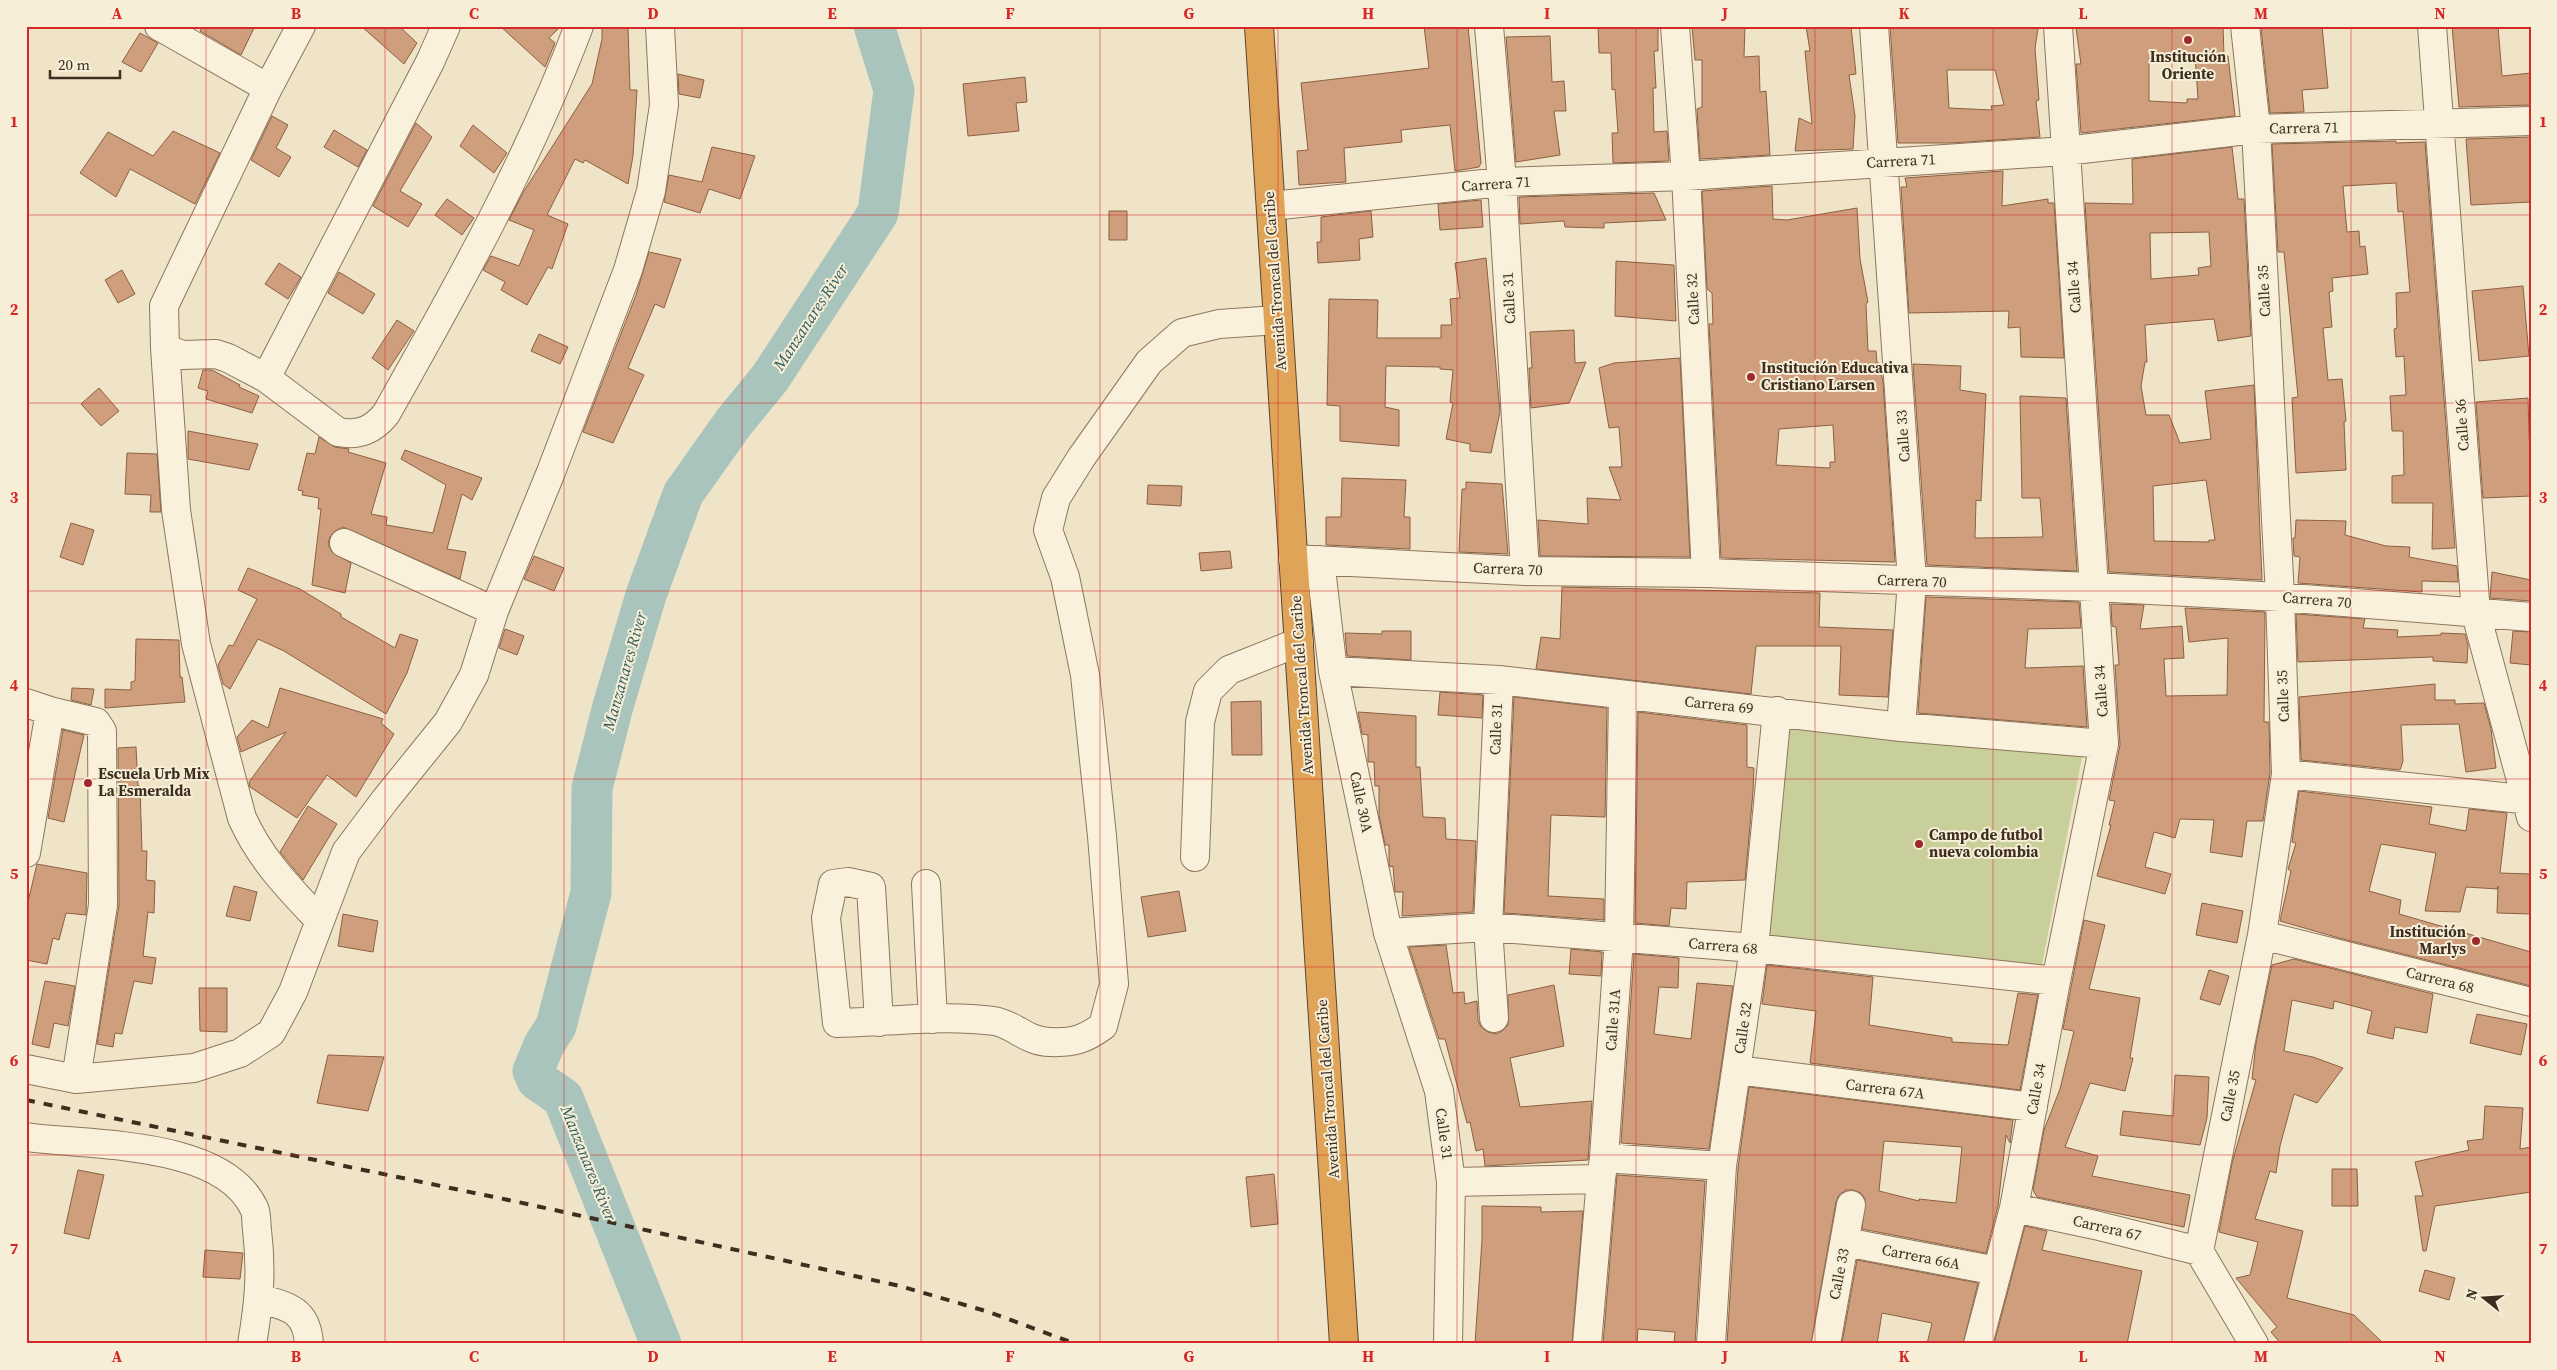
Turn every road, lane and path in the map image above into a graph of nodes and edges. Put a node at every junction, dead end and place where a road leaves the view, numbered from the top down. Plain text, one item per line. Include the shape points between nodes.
1 (159, 26) edge
2 (301, 26) edge
3 (446, 26) edge
4 (579, 26) edge
5 (660, 26) edge
6 (1259, 26) edge
7 (1489, 26) edge
8 (1675, 26) edge
9 (1874, 26) edge
10 (2058, 26) edge
11 (2245, 26) edge
12 (2432, 26) edge
13 (268, 88) junction
14 (2531, 121) edge
15 (2440, 125) junction
16 (2256, 130) junction
17 (2065, 151) junction
18 (1885, 161) junction
19 (1686, 176) junction
20 (1502, 182) junction
21 (1271, 206) junction
22 (1278, 320) junction
23 (165, 348) junction
24 (266, 378) junction
25 (344, 543) dead end
26 (1293, 559) junction
27 (1320, 560) junction
28 (1524, 571) junction
29 (1706, 573) junction
30 (1912, 581) junction
31 (2094, 587) junction
32 (2280, 597) junction
33 (494, 611) junction
34 (2476, 614) junction
35 (2531, 617) edge
36 (1299, 642) junction
37 (1333, 671) junction
38 (1498, 680) junction
39 (1623, 695) junction
40 (38, 707) edge
41 (1777, 711) junction
42 (1901, 726) junction
43 (2104, 744) junction
44 (2286, 774) junction
45 (2529, 806) edge
46 (26, 853) edge
47 (1195, 857) dead end
48 (926, 884) dead end
49 (319, 920) junction
50 (1488, 927) junction
51 (1388, 933) junction
52 (2262, 935) junction
53 (1618, 938) junction
54 (1754, 948) junction
55 (2056, 981) junction
56 (2531, 1002) edge
57 (1494, 1018) dead end
58 (933, 1019) junction
59 (879, 1022) junction
60 (26, 1069) edge
61 (1737, 1070) junction
62 (76, 1080) junction
63 (2033, 1107) junction
64 (26, 1137) edge
65 (1722, 1166) junction
66 (1602, 1168) junction
67 (1451, 1182) junction
68 (1851, 1205) dead end
69 (2014, 1208) junction
70 (1845, 1242) junction
71 (2199, 1251) junction
72 (1997, 1271) junction
73 (260, 1299) junction
74 (252, 1344) edge
75 (309, 1344) edge
76 (1344, 1344) edge
77 (1448, 1344) edge
78 (1587, 1344) edge
79 (1711, 1344) edge
80 (1826, 1344) edge
81 (1978, 1344) edge
82 (2254, 1344) edge

1 - 13 street
2 - 13 street
3 - 24 street
4 - 24 street via 550,100 511,183 380,422 364,432 338,432
5 - 33 street via 664,105 651,192 624,279
6 - 21 highway, Avenida Troncal del Caribe
7 - 20 street, Calle 31
8 - 19 street, Calle 32
9 - 18 street, Calle 33
10 - 17 street, Calle 34
11 - 16 street, Calle 35
12 - 15 street, Calle 36
13 - 23 street via 164,306
14 - 15 street, Carrera 71
15 - 16 street, Carrera 71
15 - 34 street, Calle 36
16 - 17 street, Carrera 71
16 - 32 street, Calle 35
17 - 18 street, Carrera 71
17 - 31 street, Calle 34
18 - 19 street, Carrera 71
18 - 30 street, Calle 33
19 - 20 street, Carrera 71
19 - 29 street, Calle 32
20 - 21 street, Carrera 71
20 - 28 street, Calle 31
21 - 22 highway, Avenida Troncal del Caribe
22 - 26 highway, Avenida Troncal del Caribe
22 - 58 street via 1219,324 1182,332 1149,362 1056,498 1048,530 1065,577 1085,675 1114,984 1103,1026 1084,1039 1052,1043 1034,1041 996,1022
23 - 24 street via 190,356 216,354
23 - 49 street via 176,510 196,644 242,818 254,844 273,870
25 - 33 street
26 - 27 street, Carrera 70
26 - 36 highway, Avenida Troncal del Caribe
27 - 28 street, Carrera 70
27 - 37 street, Calle 30A
28 - 29 street, Carrera 70
29 - 30 street, Carrera 70
30 - 31 street, Carrera 70
30 - 42 street, Calle 33
31 - 32 street, Carrera 70
31 - 43 street, Calle 34
32 - 34 street, Carrera 70
32 - 44 street, Calle 35
33 - 49 street via 474,675 448,722 346,852
34 - 35 street, Carrera 70
34 - 45 street, Calle 36
36 - 47 street via 1228,670 1208,691 1200,722
36 - 76 highway, Avenida Troncal del Caribe
37 - 38 street, Carrera 69
37 - 51 street, Calle 30A
38 - 39 street, Carrera 69
38 - 50 street, Calle 31
39 - 41 street, Carrera 69
39 - 53 street, Calle 31A
40 - 46 street
40 - 62 street via 96,722 102,731 103,905
41 - 42 street, Carrera 69
41 - 54 street, Calle 32
42 - 43 street, Carrera 69
43 - 55 street, Calle 34
44 - 45 street
44 - 52 street, Calle 35
48 - 58 street
49 - 62 street via 293,992 271,1033 240,1053 194,1068
50 - 51 street, Carrera 68
50 - 53 street, Carrera 68
50 - 57 street, Calle 31
51 - 67 street, Calle 31 via 1439,1091
52 - 56 street, Carrera 68
52 - 71 street, Calle 35
53 - 54 street, Carrera 68
53 - 66 street, Calle 31A
54 - 55 street, Carrera 68
54 - 61 street, Calle 32
55 - 63 street, Calle 34
58 - 59 street
59 - 59 street via 871,887 848,882 833,884 826,918 837,1023
60 - 62 street
61 - 63 street, Carrera 67A
61 - 65 street, Calle 32
63 - 69 street, Calle 34
64 - 73 street via 123,1146 192,1159 236,1182 255,1208 261,1266
65 - 66 street
65 - 79 street, Calle 32
66 - 67 street
66 - 78 street, Calle 31A
67 - 77 street, Calle 31
68 - 70 street, Calle 33
69 - 71 street, Carrera 67
69 - 72 street, Calle 34
70 - 72 street, Carrera 66A
70 - 80 street, Calle 33
71 - 82 street
72 - 81 street, Calle 34
73 - 74 street
73 - 75 street via 288,1306 304,1319

